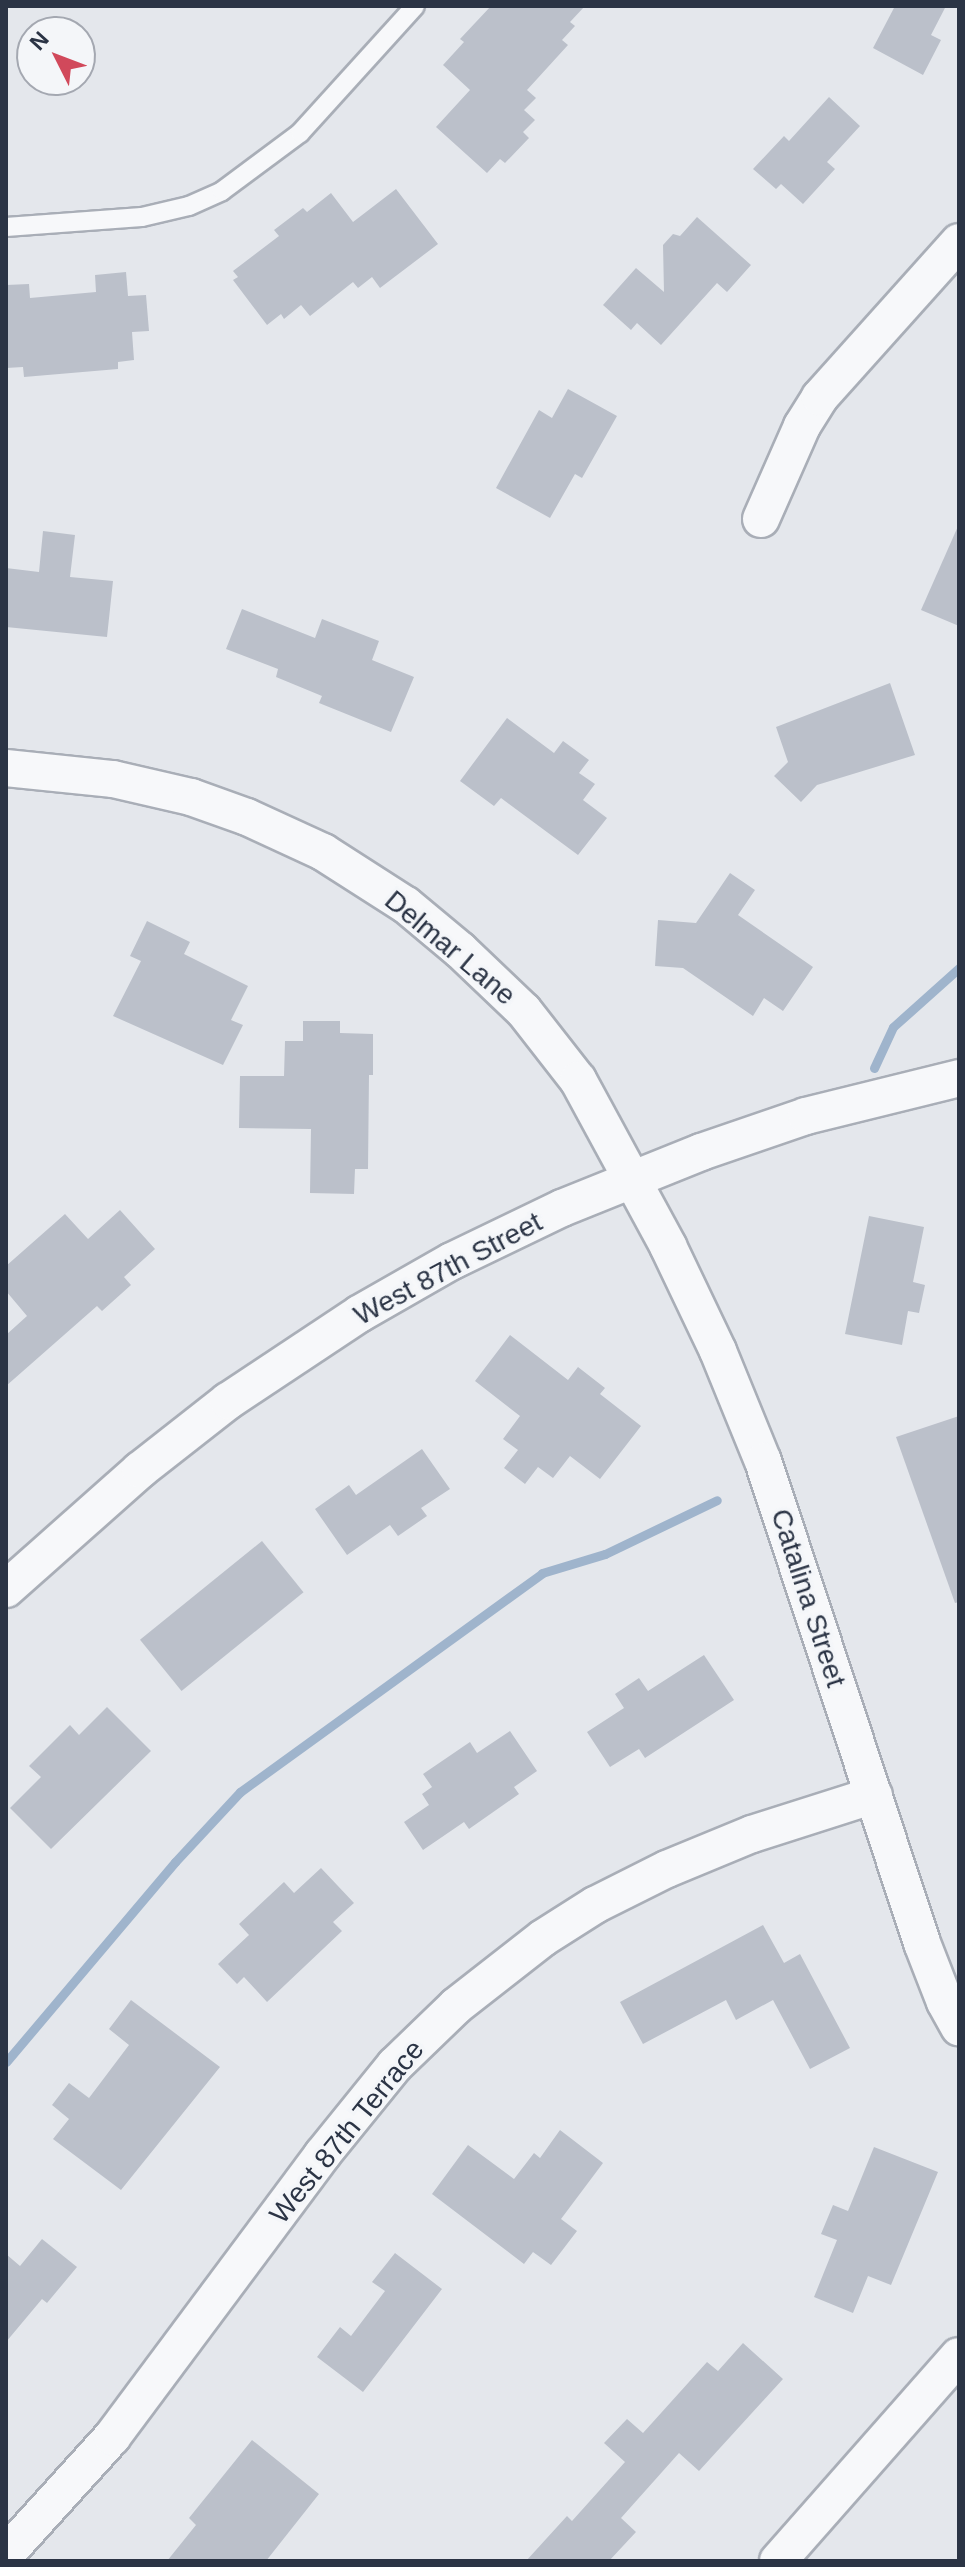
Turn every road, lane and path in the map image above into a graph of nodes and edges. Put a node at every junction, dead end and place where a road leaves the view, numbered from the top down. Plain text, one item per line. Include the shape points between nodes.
1 (415, 6) edge
2 (6, 227) edge
3 (959, 242) edge
4 (761, 519) dead end
5 (6, 768) edge
6 (959, 1078) edge
7 (633, 1178) junction
8 (6, 1589) edge
9 (874, 1795) junction
10 (959, 2027) edge
11 (959, 2356) edge
12 (6, 2554) edge
13 (778, 2561) edge

1 - 2 lane via 300,133 222,191 189,206 142,217
3 - 4 street via 820,397
5 - 7 street, Delmar Lane via 113,779 191,797 323,852 406,905 524,1011 578,1080
6 - 7 street, West 87th Street via 806,1116
7 - 8 street, West 87th Street via 466,1255 359,1314 228,1401 140,1470
7 - 9 street, Catalina Street via 718,1351 763,1461
9 - 10 street, Catalina Street via 922,1943
9 - 12 street, West 87th Terrace via 752,1834 595,1905 456,2006 395,2065 112,2437
11 - 13 street

